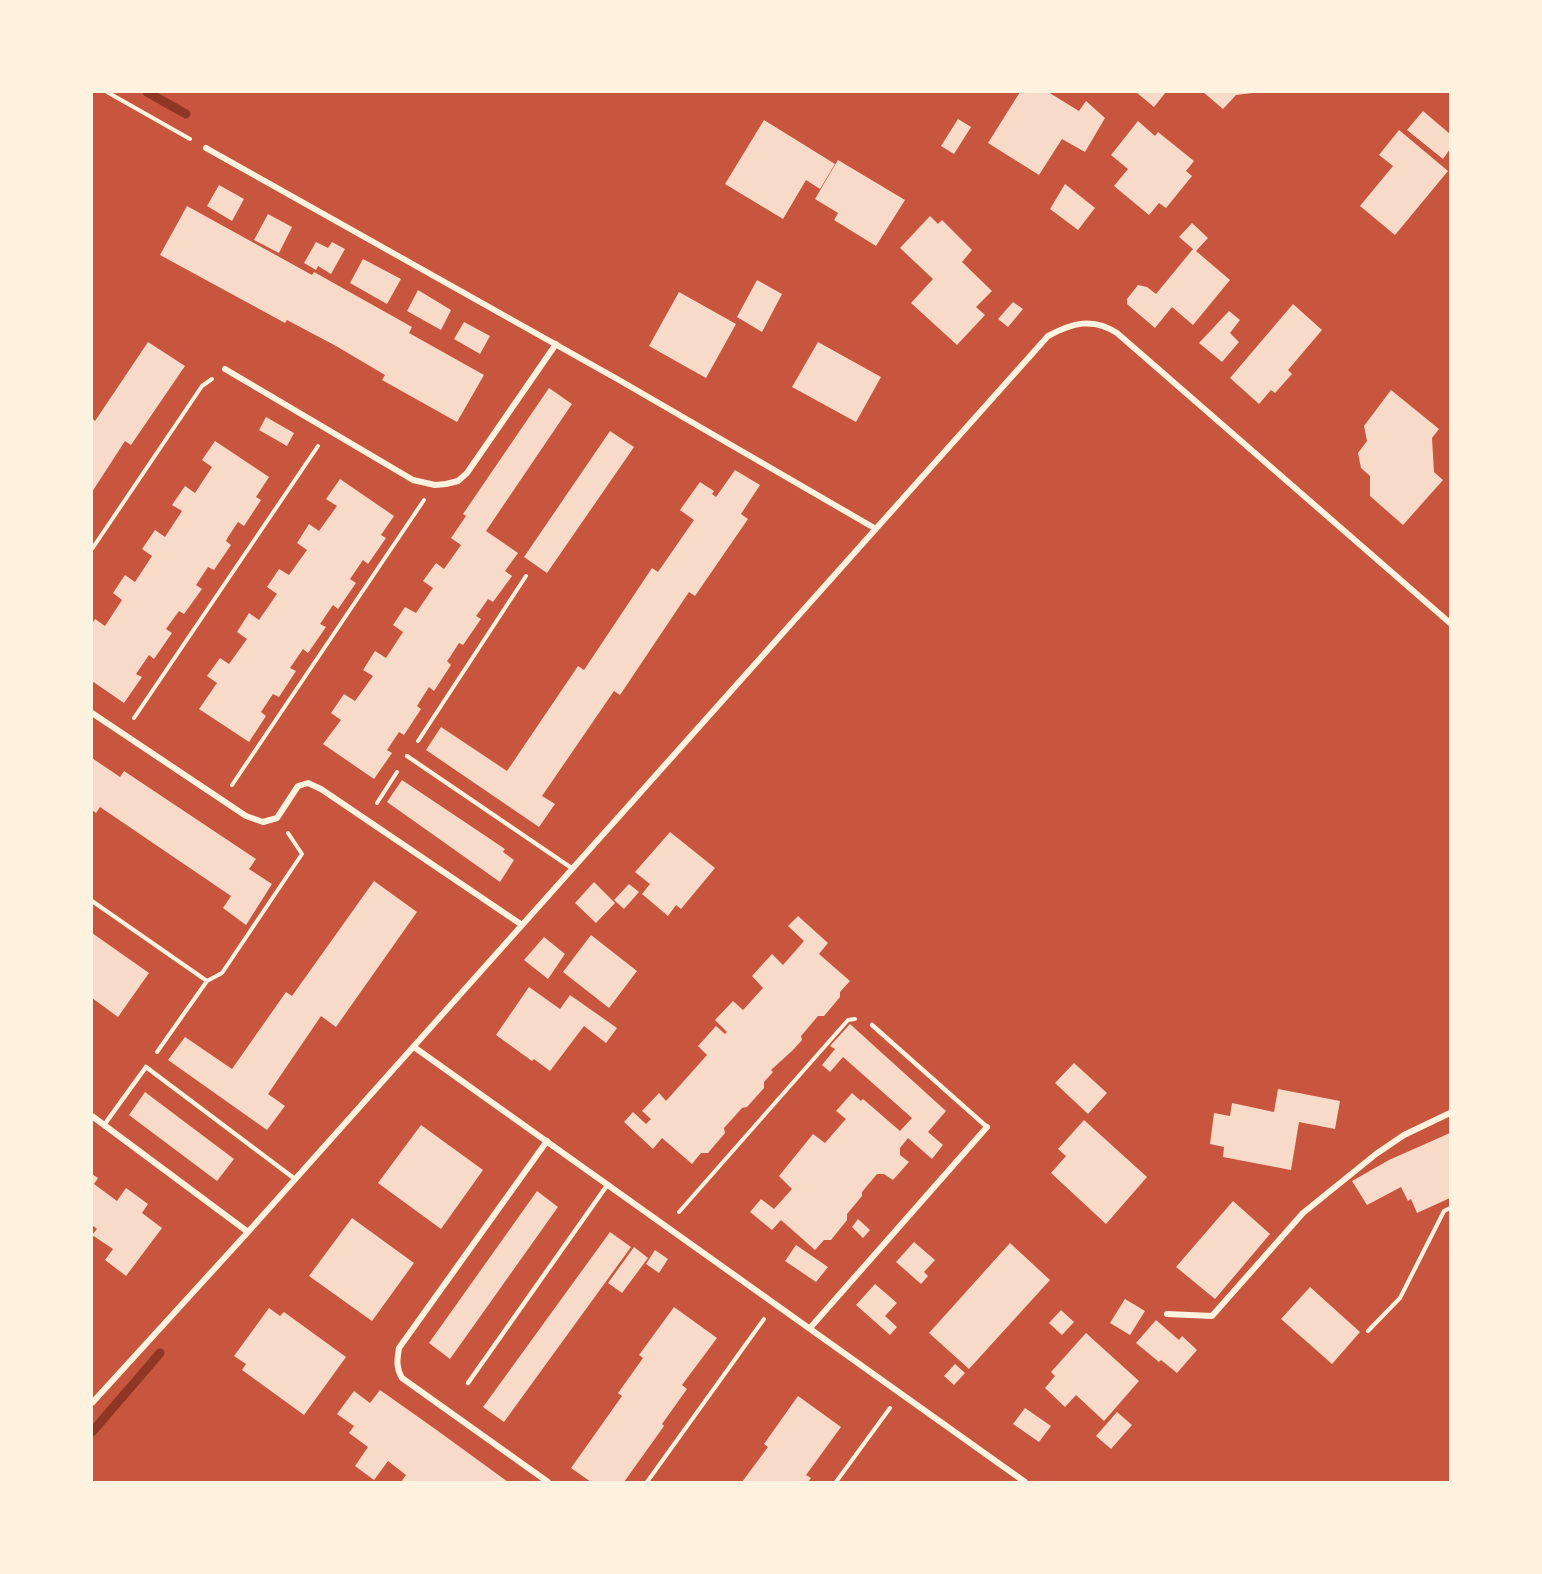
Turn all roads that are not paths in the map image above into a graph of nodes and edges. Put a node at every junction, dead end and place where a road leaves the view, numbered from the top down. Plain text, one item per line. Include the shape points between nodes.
1 (206, 148) road end
2 (556, 344) junction
3 (225, 369) road end
4 (876, 529) junction
5 (1450, 623) edge
6 (92, 712) edge
7 (407, 756) road end
8 (573, 868) junction
9 (522, 925) junction
10 (872, 1025) road end
11 (414, 1047) junction
12 (1450, 1113) edge
13 (92, 1116) edge
14 (104, 1125) junction
15 (987, 1127) joint
16 (547, 1141) junction
17 (295, 1179) junction
18 (608, 1184) junction
19 (248, 1232) junction
20 (1167, 1314) dead end
21 (810, 1328) junction
22 (468, 1383) dead end
23 (92, 1403) edge
24 (548, 1482) edge
25 (1025, 1482) edge

1 - 2 street
2 - 3 street via 467,473 458,481 435,485 413,480
2 - 4 street
4 - 5 street via 1048,336 1082,322 1095,322 1117,333
4 - 8 street
6 - 9 street via 222,801 263,822 278,818 298,786 308,783 321,789
7 - 8 lane
8 - 9 street
9 - 11 street
10 - 15 lane
11 - 16 street
11 - 17 street
12 - 20 street via 1404,1135 1376,1154 1303,1213 1212,1316
13 - 14 street
14 - 17 lane via 146,1067
14 - 19 street
15 - 21 street
16 - 18 street
16 - 24 street via 399,1348 396,1360 402,1378
17 - 19 street
18 - 21 street
18 - 22 lane
19 - 23 street
21 - 25 street

